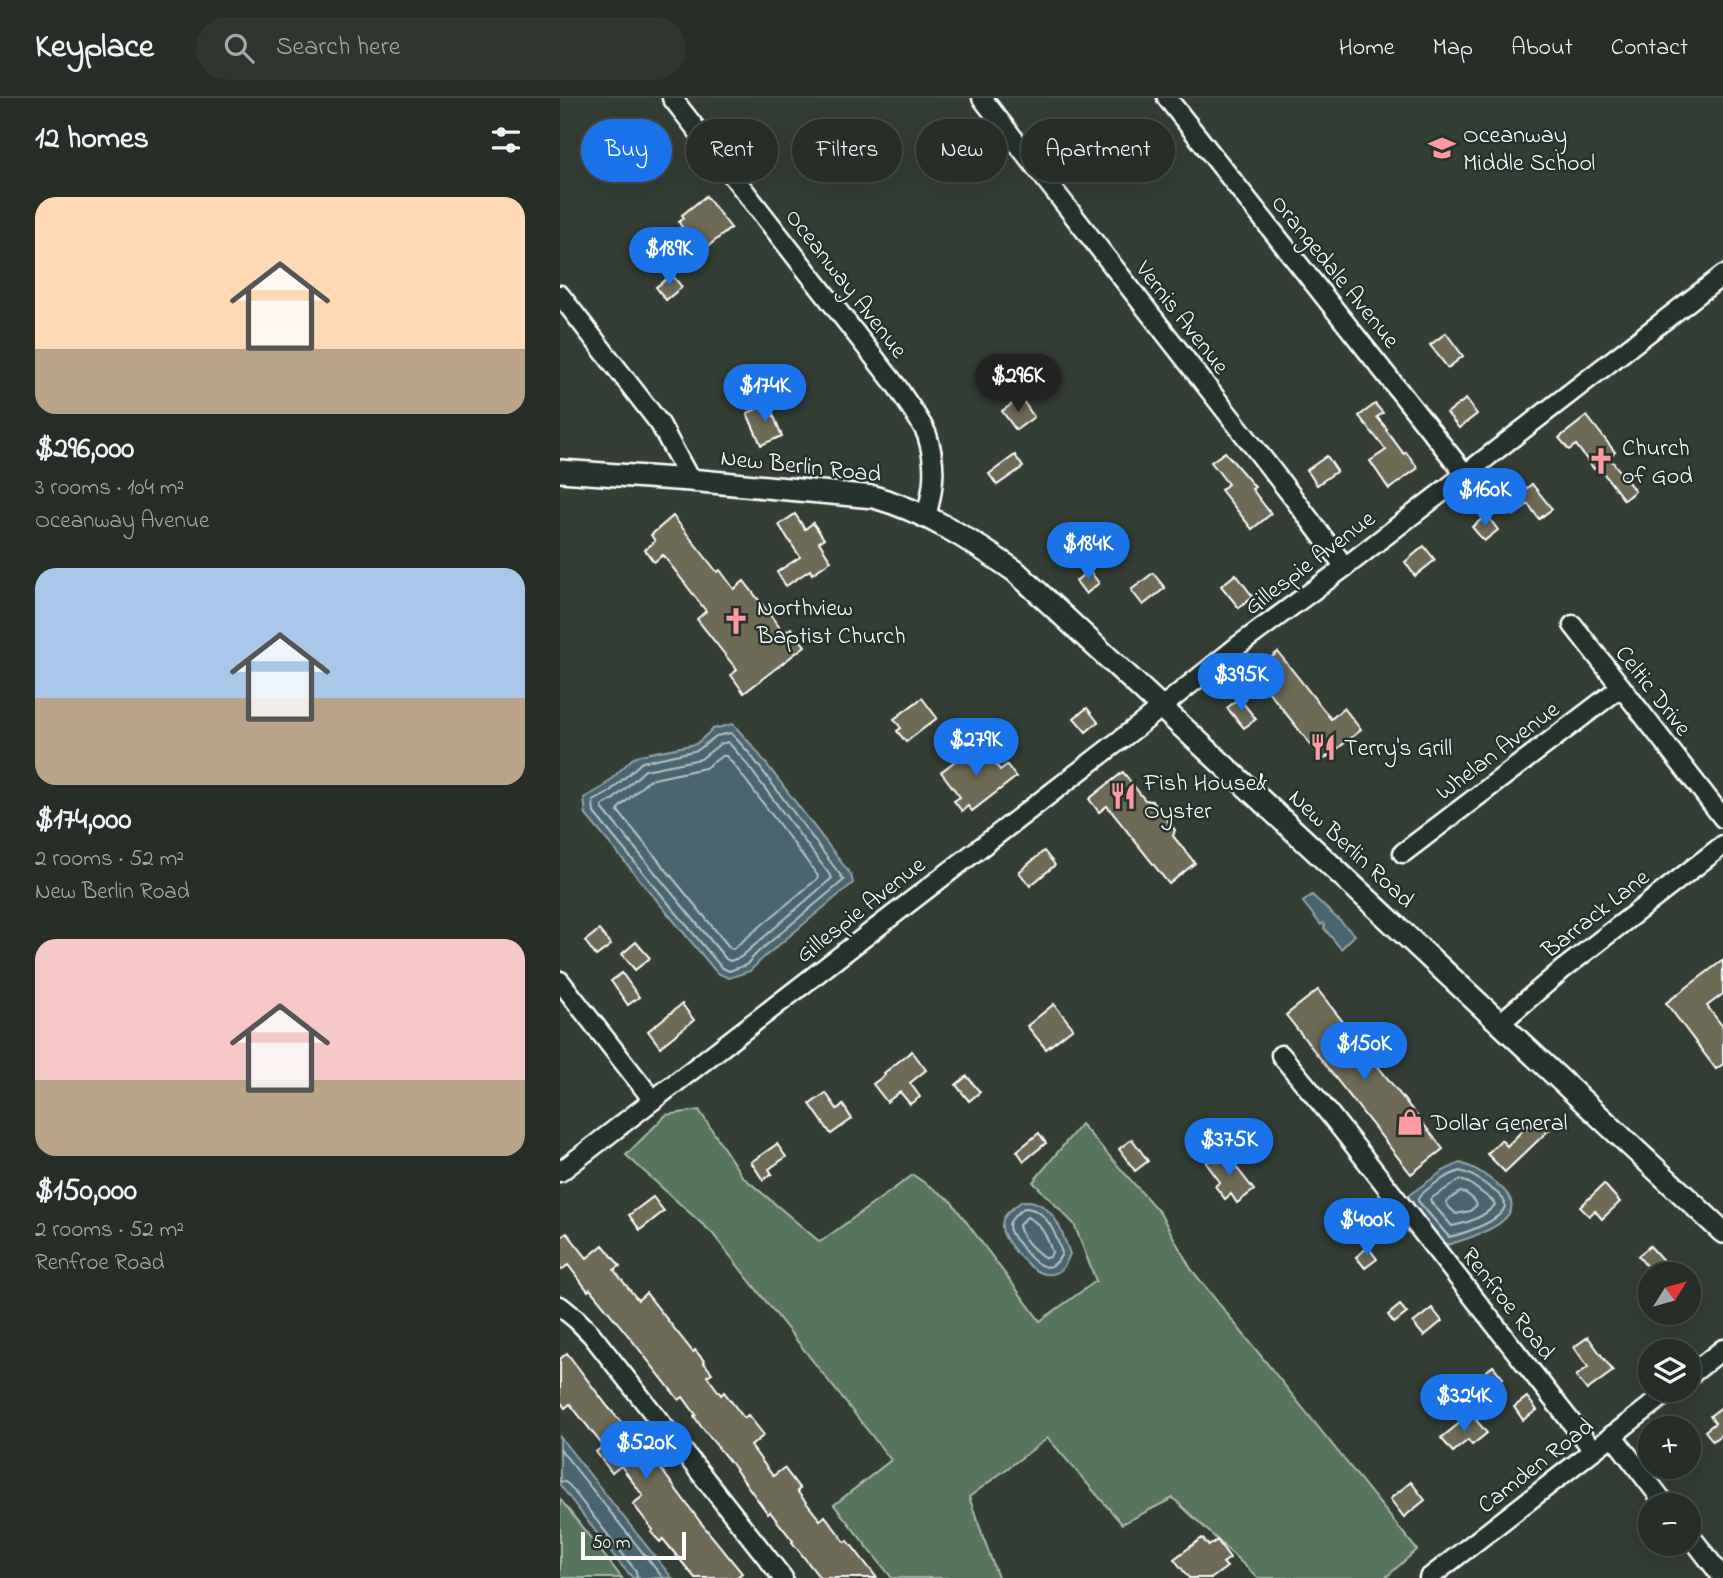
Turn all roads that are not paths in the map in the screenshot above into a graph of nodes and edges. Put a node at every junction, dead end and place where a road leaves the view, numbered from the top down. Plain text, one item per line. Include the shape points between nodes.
1 (672, 98) edge
2 (982, 98) edge
3 (1167, 98) edge
4 (1723, 275) edge
5 (560, 295) edge
6 (560, 471) edge
7 (1465, 474) junction
8 (690, 480) junction
9 (926, 517) junction
10 (1345, 567) junction
11 (1573, 625) dead end
12 (1621, 687) junction
13 (1162, 707) junction
14 (1723, 818) edge
15 (1723, 845) edge
16 (1403, 853) dead end
17 (560, 981) edge
18 (1499, 1024) junction
19 (1281, 1055) dead end
20 (653, 1101) junction
21 (560, 1172) edge
22 (1723, 1232) edge
23 (560, 1306) edge
24 (1723, 1349) edge
25 (1701, 1366) edge
26 (1656, 1402) edge
27 (1612, 1436) junction
28 (1593, 1450) junction
29 (1657, 1493) edge
30 (1701, 1550) edge
31 (783, 1578) edge
32 (1429, 1578) edge
33 (1723, 1578) edge

1 - 9 street, Oceanway Avenue via 898,388 926,433 934,468
2 - 10 street, Vernis Avenue
3 - 7 street, Orangedale Avenue
4 - 7 street, Gillespie Avenue
5 - 8 street via 660,424
6 - 8 street, New Berlin Road
7 - 10 street, Gillespie Avenue
8 - 9 street, New Berlin Road via 874,497
9 - 13 street, New Berlin Road via 1015,571
10 - 13 street, Gillespie Avenue
11 - 12 street, Celtic Drive
12 - 14 street, Celtic Drive
12 - 16 street, Whelan Avenue
13 - 18 street, New Berlin Road
13 - 20 street, Gillespie Avenue
15 - 18 street, Barrack Lane
17 - 20 street
18 - 22 street, New Berlin Road
19 - 28 street, Renfroe Road
20 - 21 street, Gillespie Avenue
23 - 31 street via 591,1334
24 - 25 street
26 - 27 street, Camden Road
27 - 28 street, Camden Road
27 - 29 street
28 - 32 street, Camden Road
30 - 33 street

